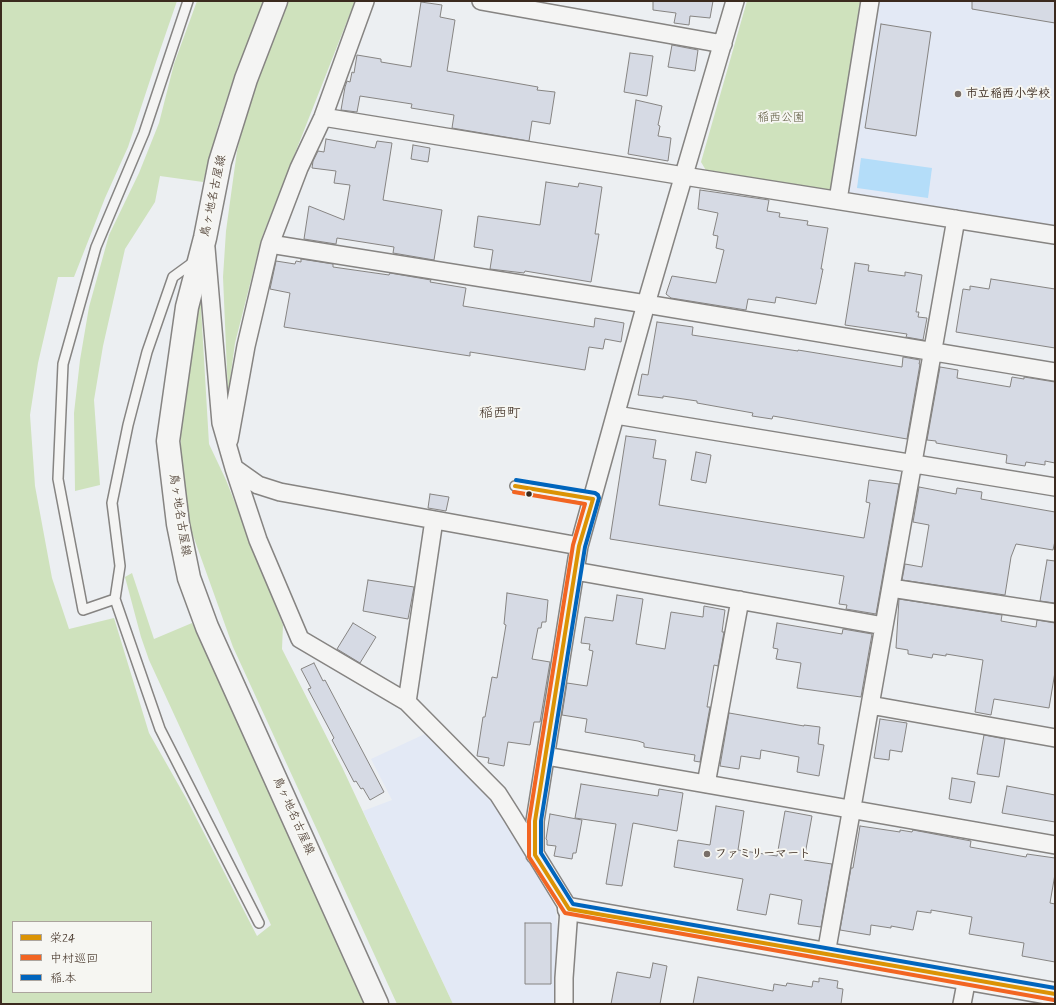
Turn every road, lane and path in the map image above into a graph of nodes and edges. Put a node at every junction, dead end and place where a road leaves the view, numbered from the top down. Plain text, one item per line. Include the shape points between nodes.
1 (188, 1) edge
2 (276, 1) edge
3 (365, 1) edge
4 (481, 1) edge
5 (735, 1) edge
6 (870, 1) edge
7 (723, 44) junction
8 (323, 117) junction
9 (684, 176) junction
10 (838, 200) junction
11 (956, 219) junction
12 (1055, 235) edge
13 (270, 244) junction
14 (203, 247) junction
15 (646, 304) junction
16 (933, 351) junction
17 (1055, 372) edge
18 (616, 415) junction
19 (228, 444) junction
20 (913, 463) junction
21 (234, 468) junction
22 (515, 486) dead end
23 (1055, 487) edge
24 (593, 499) junction
25 (434, 520) junction
26 (579, 546) junction
27 (575, 571) junction
28 (891, 588) junction
29 (115, 598) junction
30 (740, 600) junction
31 (1055, 613) edge
32 (884, 626) junction
33 (407, 702) junction
34 (870, 705) junction
35 (1054, 734) edge
36 (546, 756) junction
37 (706, 784) junction
38 (851, 809) junction
39 (1055, 845) edge
40 (535, 855) junction
41 (569, 909) junction
42 (259, 923) dead end
43 (826, 954) junction
44 (967, 978) junction
45 (1055, 994) edge
46 (377, 1004) edge
47 (564, 1004) edge
48 (962, 1004) edge

1 - 29 lane via 144,133 96,248 63,364 58,479 83,610
2 - 14 main road, 鳥ヶ地名古屋線 via 246,79 220,162
3 - 8 street
4 - 7 street
5 - 7 street
6 - 10 street
7 - 9 street
8 - 9 street
8 - 13 street via 299,168
9 - 10 street
9 - 15 street
10 - 11 street
11 - 12 street
11 - 16 street
13 - 15 street
13 - 19 street via 246,346
14 - 19 street via 221,423
14 - 29 lane via 173,277 147,352 128,425 112,503 120,566
14 - 46 main road, 鳥ヶ地名古屋線 via 187,307 168,440 178,524 189,578 208,627
15 - 16 street
15 - 18 street
16 - 17 street
16 - 20 street
18 - 20 street
18 - 24 street
19 - 21 street
20 - 23 street
20 - 28 street
21 - 25 street via 258,485 280,492
21 - 33 street via 258,540 300,639
22 - 24 lane
24 - 26 street
25 - 26 street
25 - 33 street
26 - 27 street
27 - 30 street
27 - 36 street
28 - 31 street
28 - 32 street
29 - 42 lane via 160,729
30 - 32 street
30 - 37 street
32 - 34 street
33 - 40 street via 498,794
34 - 35 street
34 - 38 street
36 - 37 street
36 - 40 street via 535,821
37 - 38 street
38 - 39 street
38 - 43 street
40 - 41 street
41 - 43 main road
41 - 47 street
43 - 44 main road
44 - 45 main road
44 - 48 street

